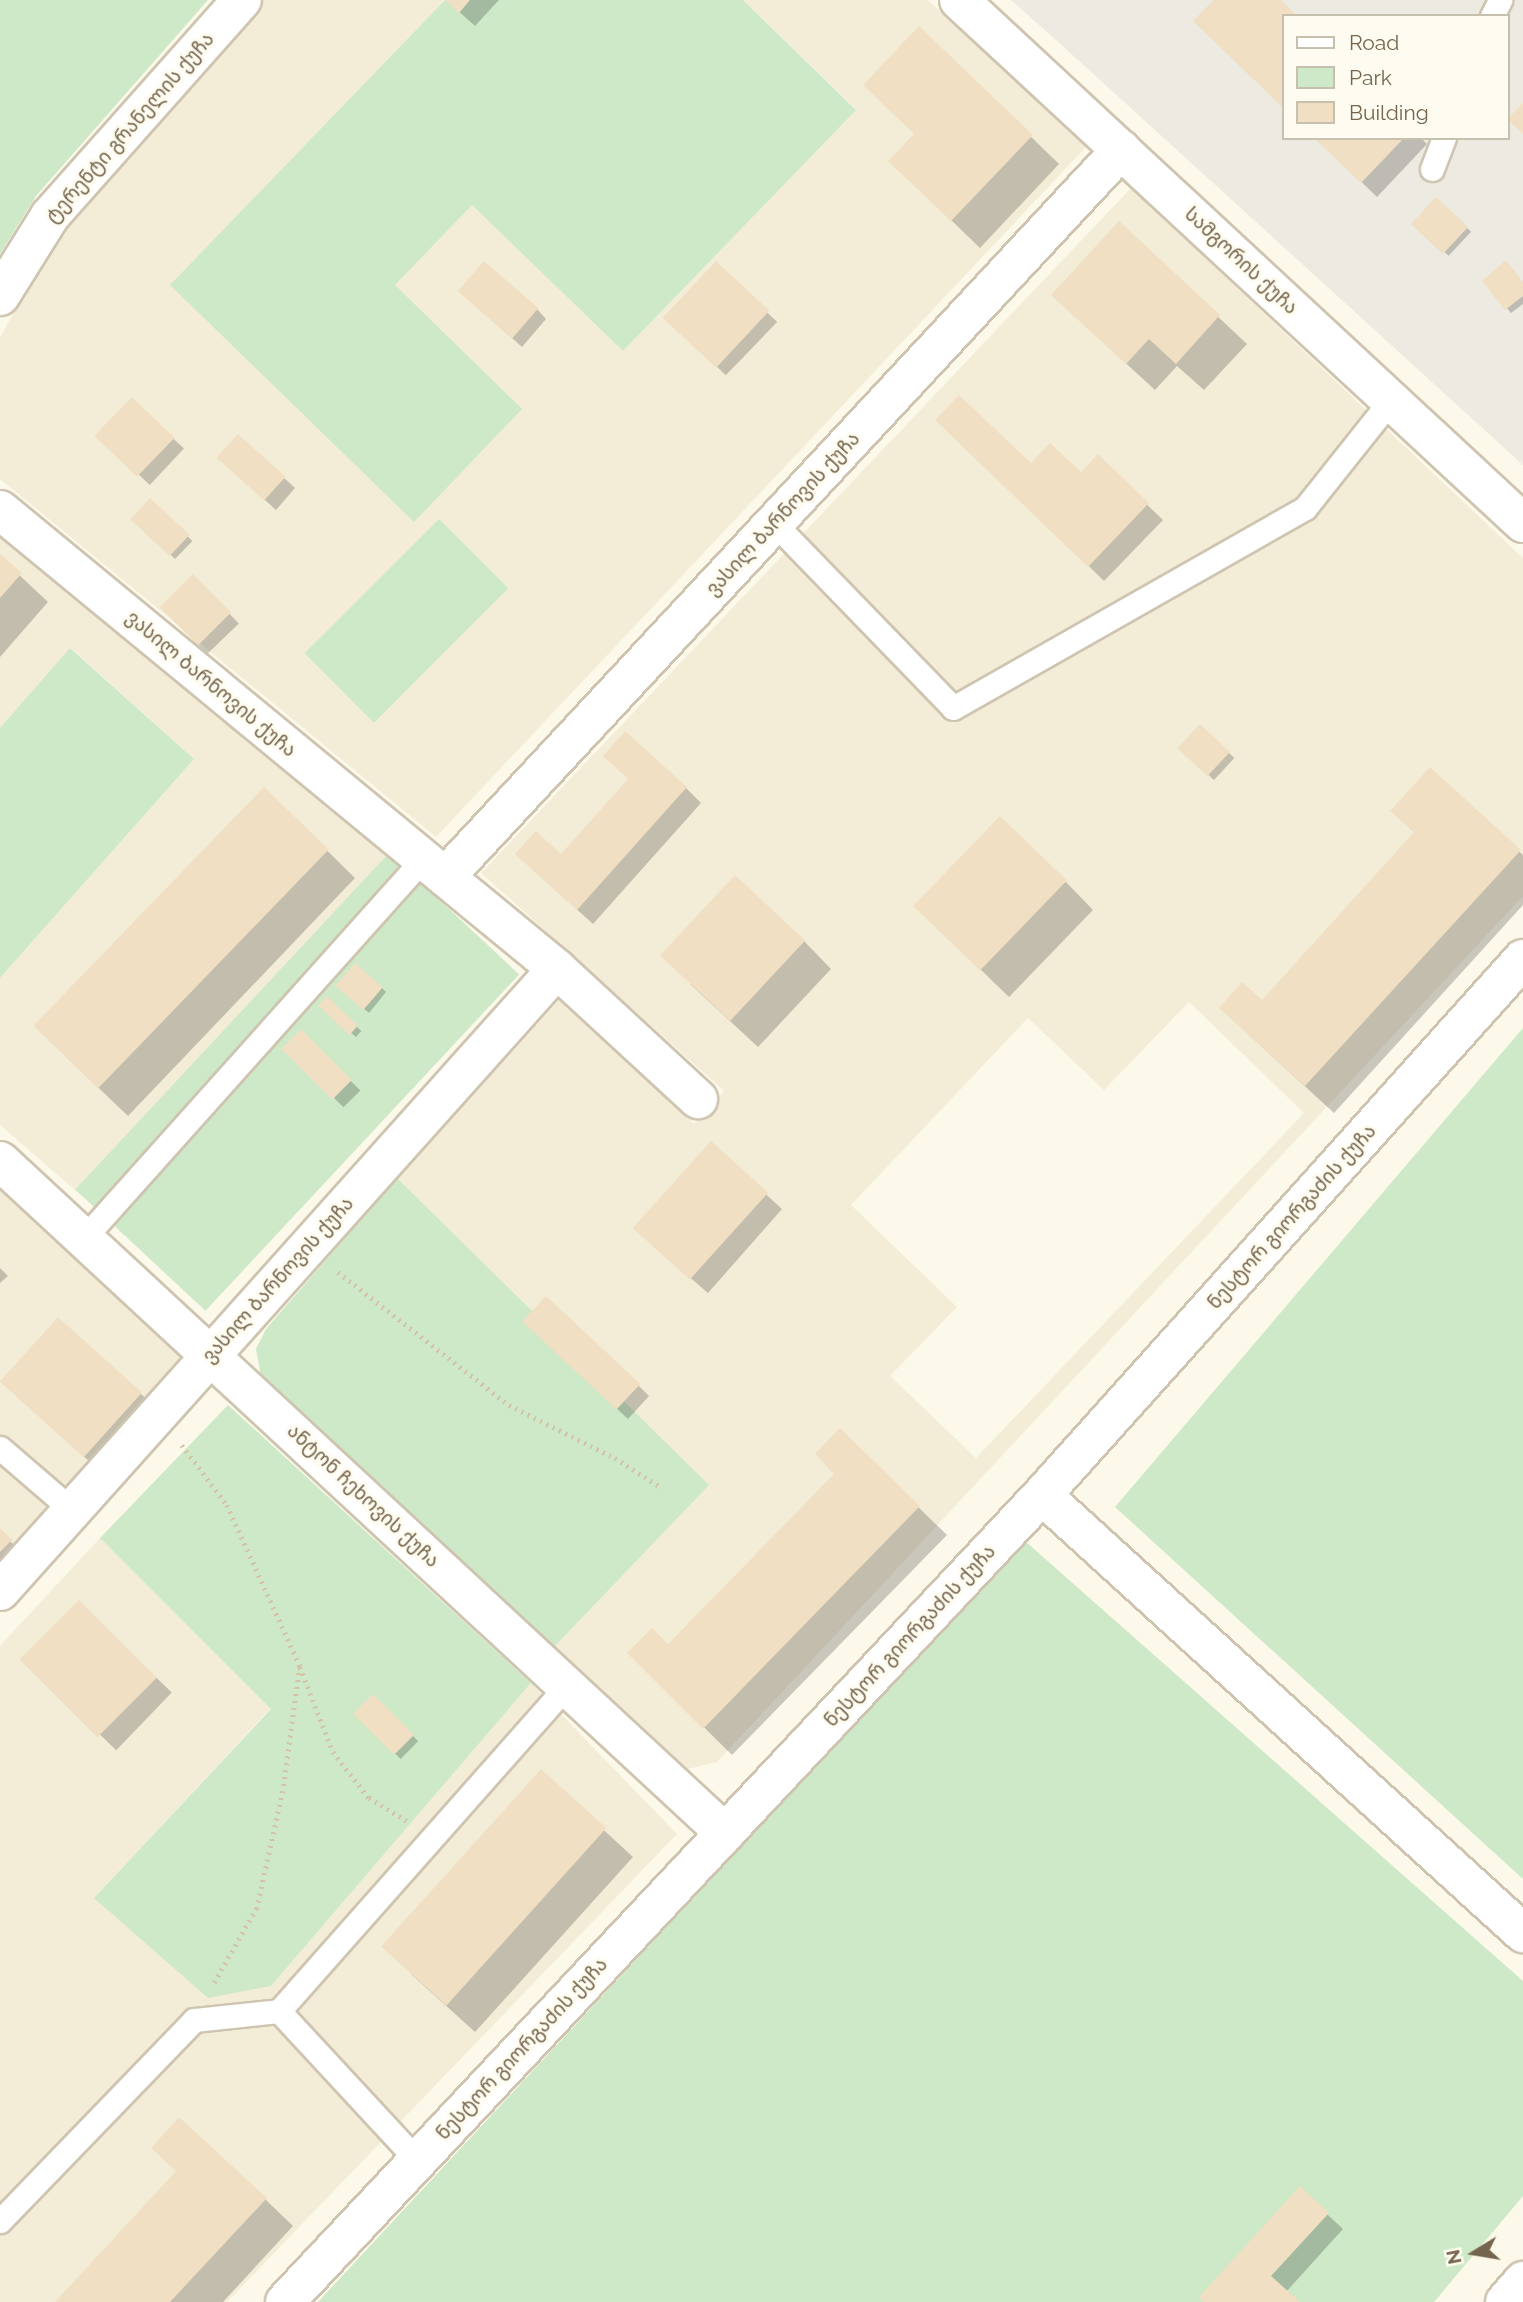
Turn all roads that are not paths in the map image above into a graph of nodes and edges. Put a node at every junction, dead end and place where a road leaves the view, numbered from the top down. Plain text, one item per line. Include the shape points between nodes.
1 (242, 0) edge
2 (959, 0) edge
3 (1443, 140) edge
4 (1121, 150) junction
5 (1432, 169) dead end
6 (0, 296) edge
7 (1391, 400) junction
8 (0, 510) edge
9 (774, 523) junction
10 (1523, 523) edge
11 (434, 868) junction
12 (1523, 959) edge
13 (556, 970) junction
14 (698, 1099) dead end
15 (0, 1161) edge
16 (84, 1238) junction
17 (212, 1355) junction
18 (0, 1448) edge
19 (1042, 1495) junction
20 (72, 1510) junction
21 (0, 1591) edge
22 (567, 1686) junction
23 (724, 1833) junction
24 (1523, 1933) edge
25 (279, 2011) junction
26 (418, 2161) junction
27 (0, 2221) edge
28 (1523, 2281) edge
29 (285, 2302) edge
30 (1505, 2302) edge

1 - 6 street, ტერენტი გრანელის ქუჩა via 50,216
2 - 4 street, სამგორის ქუჩა
3 - 5 lane
4 - 7 street, სამგორის ქუჩა
4 - 9 street, ვასილ ბარნოვის ქუჩა
7 - 9 lane via 1306,508 953,708
7 - 10 street, სამგორის ქუჩა
8 - 11 street, ვასილ ბარნოვის ქუჩა
9 - 11 street, ვასილ ბარნოვის ქუჩა
11 - 13 street, ვასილ ბარნოვის ქუჩა
11 - 16 lane, ვასილ ბარნოვის ქუჩა
12 - 19 street, ნესტორ გიორგაძის ქუჩა
13 - 14 street, ვასილ ბარნოვის ქუჩა
13 - 17 street, ვასილ ბარნოვის ქუჩა
15 - 16 street, ანტონ ჩეხოვის ქუჩა
16 - 17 street, ანტონ ჩეხოვის ქუჩა
17 - 20 street, ვასილ ბარნოვის ქუჩა
17 - 22 street, ანტონ ჩეხოვის ქუჩა
18 - 20 lane
19 - 23 street, ნესტორ გიორგაძის ქუჩა
19 - 24 street
20 - 21 street, ვასილ ბარნოვის ქუჩა
22 - 23 street, ანტონ ჩეხოვის ქუჩა
22 - 25 lane
23 - 26 street, ნესტორ გიორგაძის ქუჩა
25 - 26 lane
25 - 27 lane via 194,2020
26 - 29 street, ნესტორ გიორგაძის ქუჩა
28 - 30 street

